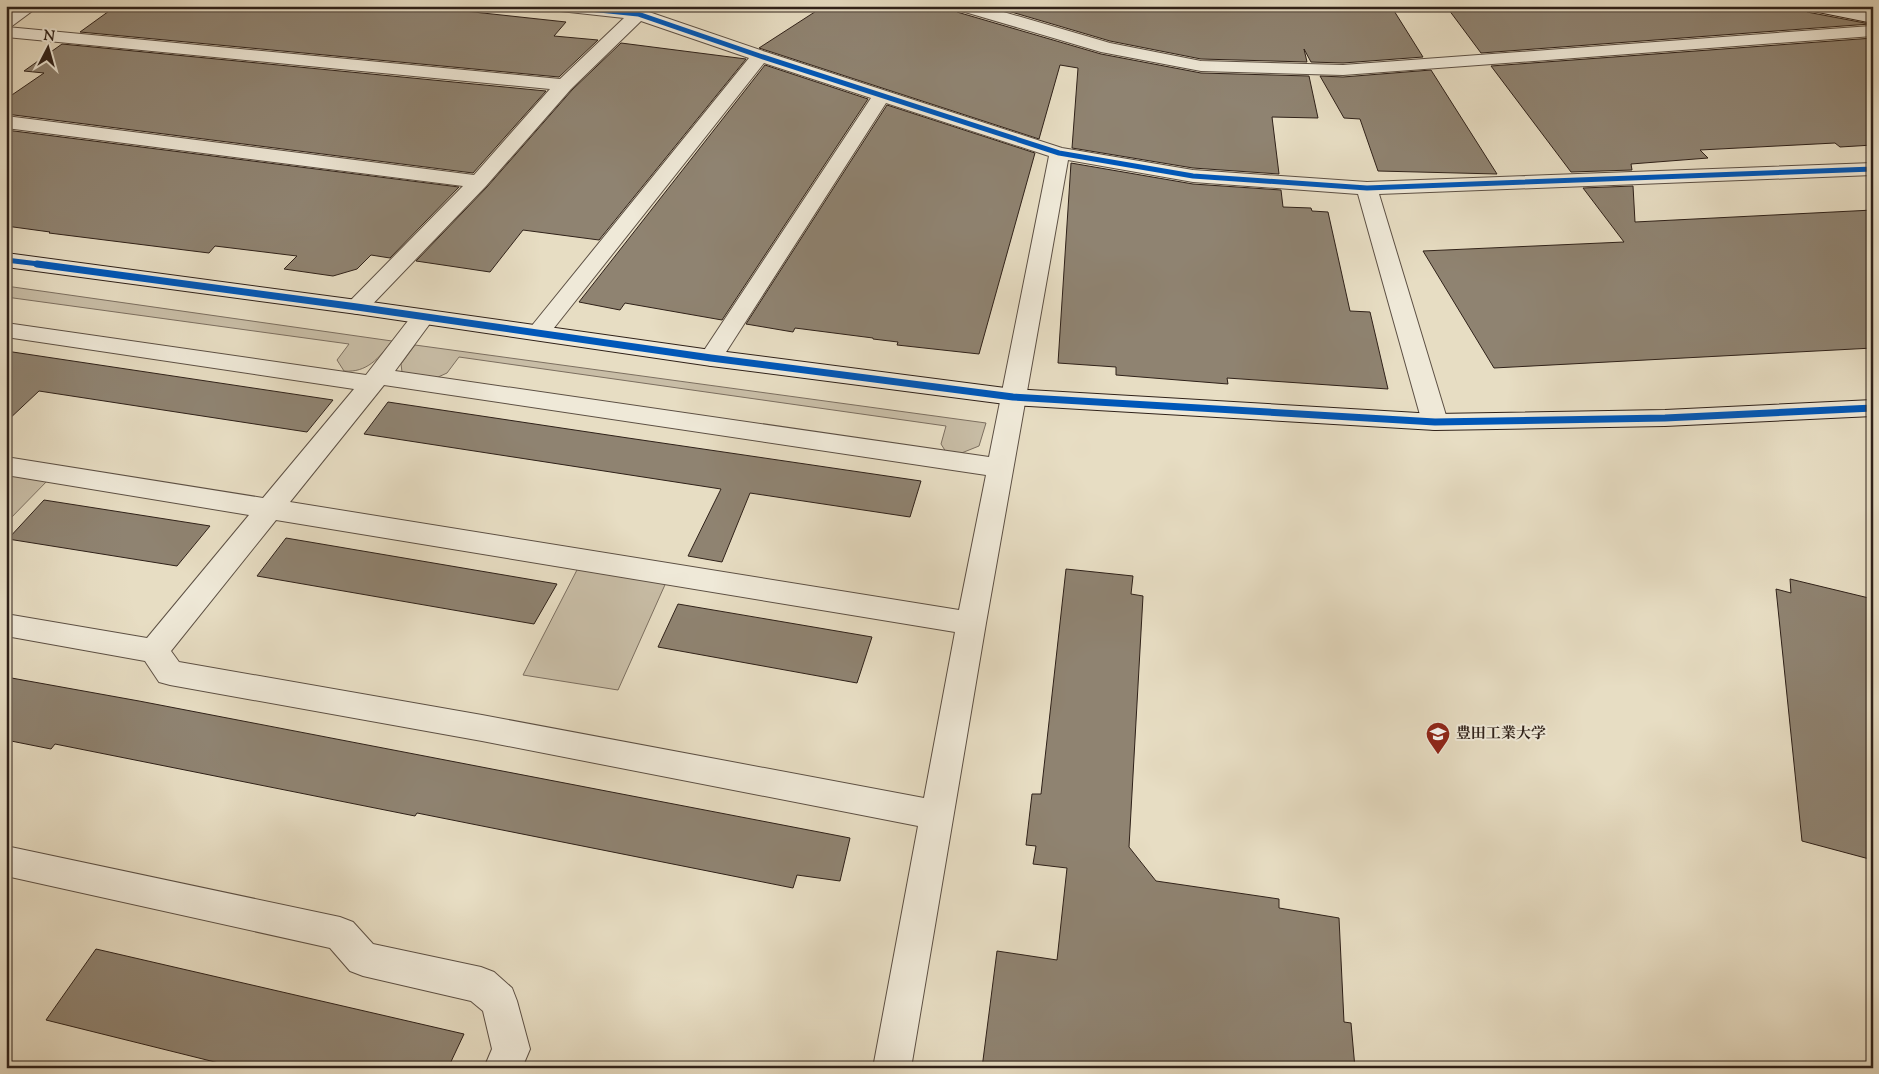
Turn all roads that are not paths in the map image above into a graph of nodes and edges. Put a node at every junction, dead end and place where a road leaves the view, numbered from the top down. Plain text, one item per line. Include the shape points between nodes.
1 (31, 6) edge
2 (560, 6) edge
3 (964, 6) edge
4 (1813, 6) edge
5 (642, 10) edge
6 (997, 10) edge
7 (6, 22) edge
8 (1869, 24) edge
9 (6, 32) edge
10 (760, 56) junction
11 (564, 85) junction
12 (882, 95) junction
13 (6, 122) edge
14 (1059, 153) junction
15 (1873, 169) edge
16 (479, 182) junction
17 (1368, 188) junction
18 (6, 260) edge
19 (357, 307) junction
20 (422, 318) junction
21 (6, 330) edge
22 (538, 333) junction
23 (711, 358) junction
24 (374, 379) junction
25 (1013, 397) junction
26 (1873, 408) edge
27 (1434, 422) junction
28 (6, 466) edge
29 (1000, 468) junction
30 (268, 510) junction
31 (971, 623) junction
32 (6, 624) edge
33 (154, 651) junction
34 (937, 815) junction
35 (6, 861) edge
36 (504, 1068) edge
37 (892, 1068) edge

1 - 7 street
2 - 5 street
3 - 6 street
4 - 8 street
5 - 10 street
5 - 11 street
6 - 8 street via 1107,48 1201,66 1343,70
9 - 11 street
10 - 12 street
10 - 22 street
11 - 16 street
12 - 14 street
12 - 23 street
13 - 16 street
14 - 17 street via 1194,176
14 - 25 street
15 - 17 street
16 - 19 street
17 - 27 street
18 - 19 street
19 - 20 street
20 - 22 street
20 - 24 street
21 - 24 street
22 - 23 street
23 - 25 street
24 - 29 street
24 - 30 street
25 - 27 street
25 - 29 street
26 - 27 street via 1665,418
28 - 30 street
29 - 31 street
30 - 31 street
30 - 33 street
31 - 34 street
32 - 33 street
33 - 34 street via 170,673 482,728
34 - 37 street
35 - 36 street via 340,934 363,959 481,985 499,1001 510,1050

